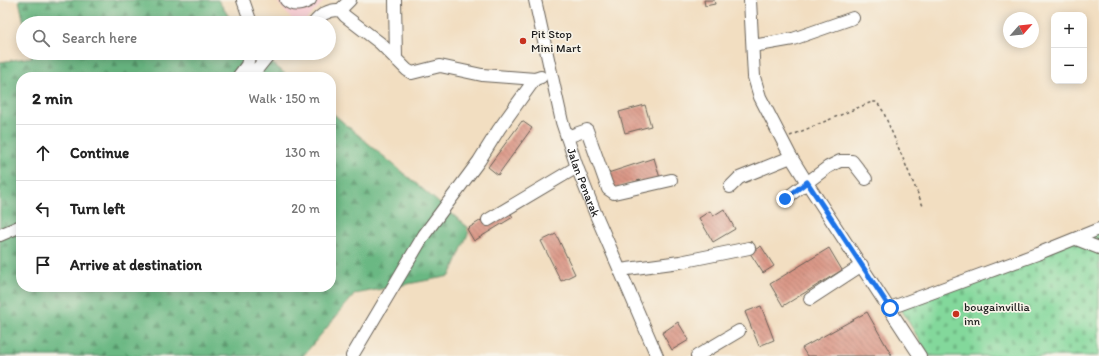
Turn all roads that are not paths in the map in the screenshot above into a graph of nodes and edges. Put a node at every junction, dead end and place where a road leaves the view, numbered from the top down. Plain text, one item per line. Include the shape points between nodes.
1 (243, 0) edge
2 (286, 0) edge
3 (310, 0) edge
4 (350, 0) edge
5 (395, 0) edge
6 (535, 0) edge
7 (750, 0) edge
8 (340, 10) junction
9 (249, 16) edge
10 (323, 16) edge
11 (854, 18) dead end
12 (753, 46) junction
13 (396, 59) junction
14 (248, 60) edge
15 (264, 60) edge
16 (242, 72) edge
17 (248, 72) edge
18 (552, 74) junction
19 (535, 79) junction
20 (567, 137) junction
21 (791, 157) junction
22 (577, 167) junction
23 (866, 179) dead end
24 (671, 180) dead end
25 (807, 182) junction
26 (730, 186) dead end
27 (785, 199) dead end
28 (488, 220) dead end
29 (16, 228) edge
30 (1099, 229) edge
31 (0, 235) edge
32 (1076, 239) junction
33 (749, 248) dead end
34 (1099, 248) edge
35 (862, 265) junction
36 (620, 270) junction
37 (810, 299) dead end
38 (890, 308) junction
39 (739, 331) dead end
40 (352, 356) edge
41 (658, 356) edge
42 (697, 356) edge
43 (920, 356) edge

1 - 9 street
2 - 3 street via 295,5
4 - 8 street
5 - 13 street
6 - 18 street, Jalan Penarak
7 - 12 street
8 - 10 street via 332,10
8 - 13 street
11 - 12 street via 793,39
12 - 21 street via 757,88
13 - 19 street via 412,73 440,66 482,75
14 - 16 street
15 - 17 street via 258,68
18 - 19 street
18 - 20 street, Jalan Penarak
19 - 40 street via 499,129 480,161 424,235
20 - 22 street, Jalan Penarak
20 - 24 street via 587,130 608,189 614,193
21 - 25 street
21 - 26 street via 739,178
22 - 28 street
22 - 36 street, Jalan Penarak
23 - 25 street via 852,161 840,161
25 - 27 street
25 - 35 street
29 - 31 street
30 - 32 street
32 - 34 street
32 - 38 street
33 - 36 street via 680,262
35 - 37 street
35 - 38 street
36 - 41 street, Jalan Penarak
38 - 43 street
39 - 42 street

